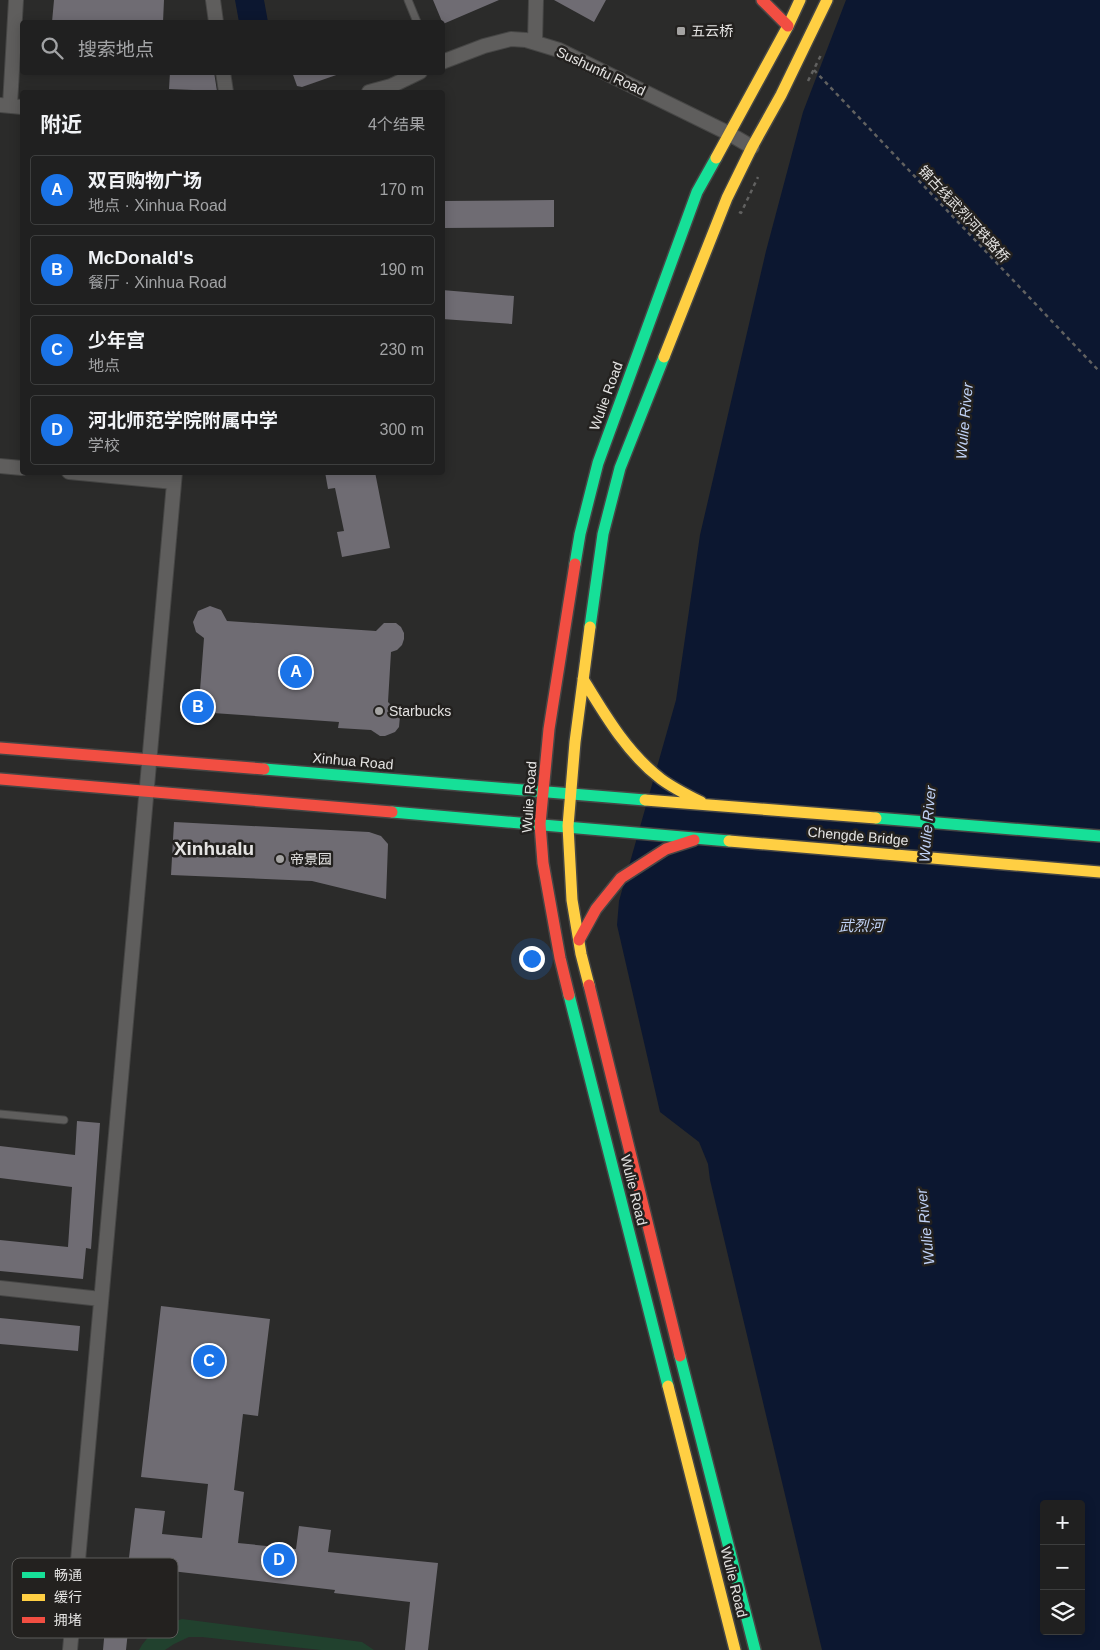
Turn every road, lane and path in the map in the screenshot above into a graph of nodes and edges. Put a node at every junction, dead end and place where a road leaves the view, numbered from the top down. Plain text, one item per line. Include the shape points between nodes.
1 (16, 0) edge
2 (213, 0) edge
3 (408, 0) edge
4 (536, 0) edge
5 (762, 0) edge
6 (800, 0) edge
7 (827, 0) edge
8 (216, 20) edge
9 (416, 20) edge
10 (788, 26) junction
11 (535, 42) junction
12 (445, 61) edge
13 (814, 70) dead end
14 (223, 75) edge
15 (414, 75) edge
16 (226, 90) edge
17 (376, 90) edge
18 (11, 106) edge
19 (728, 133) junction
20 (752, 147) junction
21 (1100, 372) edge
22 (0, 466) edge
23 (20, 468) edge
24 (132, 475) edge
25 (174, 477) edge
26 (583, 679) junction
27 (0, 748) edge
28 (150, 760) junction
29 (0, 779) edge
30 (147, 791) junction
31 (543, 792) junction
32 (571, 794) junction
33 (704, 804) junction
34 (540, 824) junction
35 (568, 826) junction
36 (1100, 836) edge
37 (702, 837) junction
38 (1100, 872) edge
39 (579, 940) junction
40 (0, 1114) edge
41 (64, 1120) dead end
42 (0, 1288) edge
43 (101, 1299) junction
44 (78, 1558) edge
45 (735, 1650) edge
46 (755, 1650) edge

1 - 18 street
2 - 8 street
3 - 9 lane
4 - 11 street
5 - 10 main road
6 - 10 main road, Wulie Road
7 - 20 main road, Wulie Road
10 - 19 main road, Wulie Road
11 - 12 street, Sushunfu Road via 511,39
11 - 19 street, Sushunfu Road via 559,50
13 - 21 path, 锦古线武烈河铁路桥
14 - 16 street
15 - 17 street
19 - 20 street, Sushunfu Road
19 - 31 main road, Wulie Road via 697,192 598,463 580,534 549,729
20 - 26 main road, Wulie Road via 727,198 620,468 603,534
22 - 23 street
24 - 25 street
25 - 28 street
26 - 32 main road, Wulie Road
26 - 33 main road via 632,754 661,780
27 - 28 main road, Xinhua Road
28 - 30 street
28 - 31 main road, Xinhua Road
29 - 30 main road
30 - 34 main road
30 - 43 street
31 - 32 main road, Xinhua Road
31 - 34 main road, Wulie Road
32 - 33 main road, Xinhua Road
32 - 35 main road, Wulie Road
33 - 36 main road, Chengde Bridge
34 - 35 main road
34 - 45 main road, Wulie Road via 543,863 560,958
35 - 37 main road
35 - 39 main road, Wulie Road via 572,900
37 - 38 main road, Chengde Bridge
37 - 39 main road via 666,849 621,878 596,909
39 - 46 main road, Wulie Road via 633,1170
40 - 41 lane
42 - 43 street
43 - 44 street

